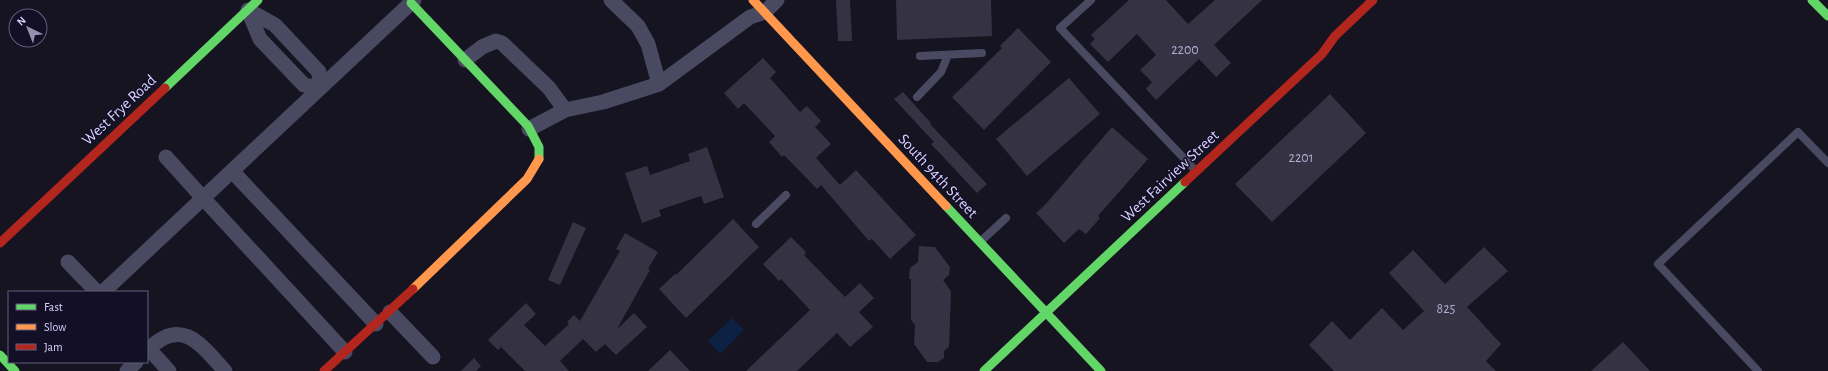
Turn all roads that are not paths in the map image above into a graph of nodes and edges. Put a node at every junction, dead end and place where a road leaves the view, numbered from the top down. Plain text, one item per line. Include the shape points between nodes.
1 (611, 0) edge
2 (753, 0) edge
3 (778, 0) edge
4 (1091, 0) edge
5 (1373, 0) edge
6 (1812, 0) edge
7 (412, 1) edge
8 (253, 5) edge
9 (765, 12) junction
10 (1828, 16) edge
11 (982, 53) dead end
12 (948, 54) junction
13 (920, 56) dead end
14 (466, 60) junction
15 (659, 84) junction
16 (320, 88) junction
17 (917, 96) dead end
18 (565, 110) junction
19 (529, 129) junction
20 (166, 156) dead end
21 (1828, 163) edge
22 (232, 171) junction
23 (1197, 172) junction
24 (786, 195) dead end
25 (203, 198) junction
26 (1006, 218) dead end
27 (756, 224) dead end
28 (0, 243) edge
29 (979, 243) junction
30 (68, 262) dead end
31 (96, 291) edge
32 (104, 291) edge
33 (390, 312) junction
34 (1046, 312) junction
35 (376, 324) junction
36 (148, 349) edge
37 (345, 352) junction
38 (0, 355) edge
39 (433, 357) dead end
40 (135, 363) edge
41 (15, 371) edge
42 (127, 371) edge
43 (169, 371) edge
44 (225, 371) edge
45 (324, 371) edge
46 (984, 371) edge
47 (1101, 371) edge
48 (1758, 371) edge

1 - 15 street via 638,26 648,44
2 - 9 street, South 94th Street
3 - 9 street
4 - 23 lane via 1060,28
5 - 23 street, West Fairview Street via 1335,36 1322,54
6 - 10 street
7 - 14 street
7 - 16 street
8 - 16 street via 319,72
8 - 16 street via 260,38 304,85
8 - 28 street, West Frye Road
9 - 15 street via 750,16
9 - 29 street, South 94th Street
11 - 12 lane
12 - 13 lane
12 - 17 lane via 941,72
14 - 18 street via 488,42 502,43 549,88
14 - 19 street
15 - 18 street via 603,102
16 - 22 street
18 - 19 street
19 - 33 street via 538,141 541,153 538,166
20 - 25 street
21 - 48 lane via 1798,132 1658,264
22 - 25 street
22 - 35 street
23 - 34 street, West Fairview Street
24 - 27 lane
25 - 32 street
25 - 37 street
26 - 29 lane
29 - 34 street, South 94th Street
30 - 31 street
33 - 35 street
33 - 39 street
34 - 46 street, West Fairview Street
34 - 47 street, South 94th Street
35 - 37 street
36 - 43 street
36 - 44 street via 163,338 181,333 192,338
37 - 45 street
38 - 41 street
40 - 42 street

